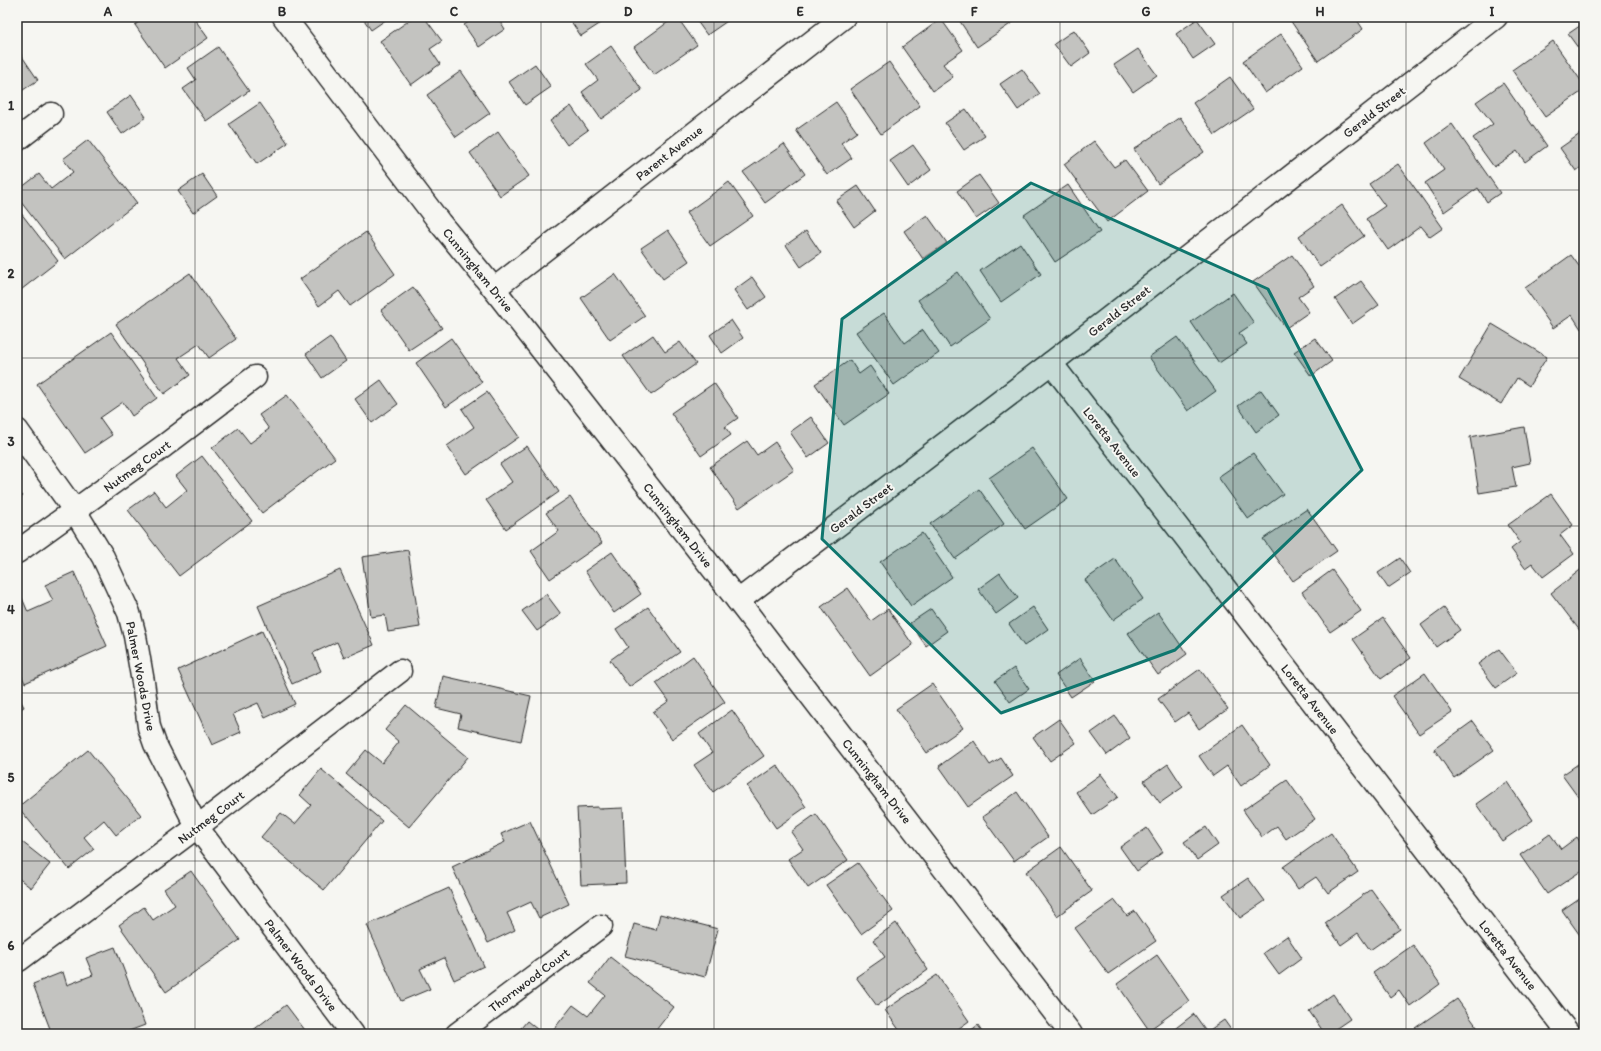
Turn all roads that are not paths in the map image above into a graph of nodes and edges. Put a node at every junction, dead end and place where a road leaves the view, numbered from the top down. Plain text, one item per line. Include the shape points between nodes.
1 (284, 17) edge
2 (844, 17) edge
3 (1496, 17) edge
4 (51, 114) dead end
5 (17, 140) edge
6 (494, 289) junction
7 (1051, 363) junction
8 (255, 377) dead end
9 (17, 430) edge
10 (75, 511) junction
11 (17, 552) edge
12 (738, 601) junction
13 (400, 671) dead end
14 (197, 828) junction
15 (601, 926) dead end
16 (19, 960) dead end
17 (353, 1034) edge
18 (457, 1034) edge
19 (1072, 1034) edge
20 (1569, 1034) edge

1 - 6 street, Cunningham Drive via 440,223
2 - 6 street, Parent Avenue
3 - 7 street, Gerald Street
4 - 5 street
6 - 12 street, Cunningham Drive
7 - 12 street, Gerald Street
7 - 20 street, Loretta Avenue
8 - 10 street, Nutmeg Court
9 - 10 street, Palmer Woods Drive
10 - 11 street, Nutmeg Court
10 - 14 street, Palmer Woods Drive via 103,557 129,613 149,727
12 - 19 street, Cunningham Drive
13 - 14 street, Nutmeg Court
14 - 16 street, Nutmeg Court
14 - 17 street, Palmer Woods Drive
15 - 18 street, Thornwood Court

